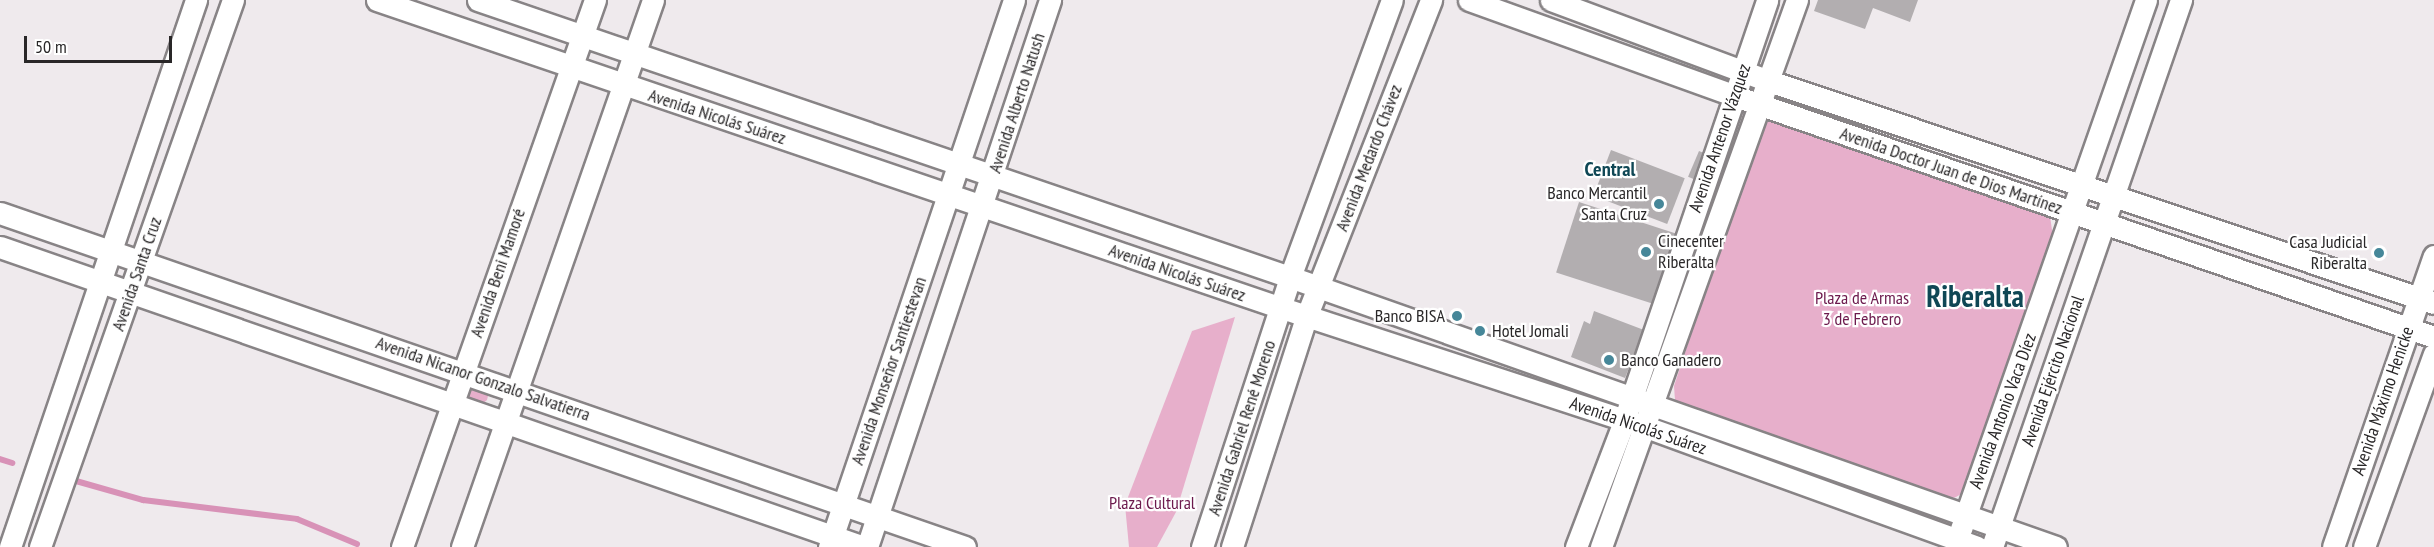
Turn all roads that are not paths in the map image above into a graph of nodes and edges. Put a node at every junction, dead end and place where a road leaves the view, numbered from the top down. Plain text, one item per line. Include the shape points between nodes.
1 (196, 0) edge
2 (233, 0) edge
3 (377, 0) edge
4 (478, 0) edge
5 (595, 0) edge
6 (653, 0) edge
7 (1014, 0) edge
8 (1050, 0) edge
9 (1392, 0) edge
10 (1431, 0) edge
11 (1469, 0) edge
12 (1551, 0) edge
13 (1767, 0) edge
14 (1797, 0) edge
15 (2146, 0) edge
16 (2181, 0) edge
17 (582, 37) junction
18 (634, 54) junction
19 (572, 67) junction
20 (1742, 72) junction
21 (1768, 81) junction
22 (622, 86) junction
23 (1735, 96) junction
24 (1760, 105) junction
25 (961, 165) junction
26 (993, 177) junction
27 (2083, 187) junction
28 (949, 195) junction
29 (2113, 196) junction
30 (984, 207) junction
31 (0, 213) edge
32 (2075, 213) junction
33 (2104, 222) junction
34 (0, 247) edge
35 (111, 251) junction
36 (2434, 256) edge
37 (141, 261) junction
38 (1290, 277) junction
39 (99, 281) junction
40 (1319, 287) junction
41 (132, 290) junction
42 (2427, 301) edge
43 (1282, 308) junction
44 (1307, 315) junction
45 (2409, 328) junction
46 (2434, 337) edge
47 (2434, 354) edge
48 (464, 371) junction
49 (516, 389) junction
50 (1631, 400) junction
51 (453, 403) junction
52 (1649, 418) junction
53 (506, 419) junction
54 (1624, 421) junction
55 (843, 507) junction
56 (1966, 516) junction
57 (878, 517) junction
58 (1996, 537) edge
59 (830, 542) edge
60 (1963, 545) edge
61 (10, 547) edge
62 (40, 547) edge
63 (402, 547) edge
64 (462, 547) edge
65 (866, 547) edge
66 (965, 547) edge
67 (1202, 547) edge
68 (1232, 547) edge
69 (1576, 547) edge
70 (1600, 547) edge
71 (2056, 547) edge
72 (2333, 547) edge
73 (2364, 547) edge

1 - 35 street, Avenida Santa Cruz
2 - 37 street, Avenida Santa Cruz
3 - 19 street, Avenida Nicolás Suárez
4 - 17 street, Avenida Nicolás Suárez
5 - 17 street, Avenida Beni Mamoré
6 - 18 street
7 - 25 street, Avenida Alberto Natush
8 - 26 street, Avenida Alberto Natush
9 - 38 street, Avenida Medardo Chávez
10 - 40 street, Avenida Medardo Chávez
11 - 23 street, Avenida Doctor Juan de Dios Martínez
12 - 20 street, Avenida Doctor Juan de Dios Martínez
13 - 20 street, Avenida Antenor Vázquez
14 - 21 street, Avenida Antenor Vázquez
15 - 27 street, Avenida Antonio Vaca Díez
16 - 29 street
17 - 18 street, Avenida Nicolás Suárez
17 - 19 street, Avenida Beni Mamoré
18 - 22 street
18 - 25 street, Avenida Nicolás Suárez
19 - 22 street, Avenida Nicolás Suárez
19 - 48 street, Avenida Beni Mamoré
20 - 21 street, Avenida Doctor Juan de Dios Martínez
20 - 23 street, Avenida Antenor Vázquez
21 - 24 street, Avenida Antenor Vázquez
21 - 27 street, Avenida Doctor Juan de Dios Martínez
22 - 28 street, Avenida Nicolás Suárez
22 - 49 street
23 - 24 street, Avenida Doctor Juan de Dios Martínez
23 - 50 street, Avenida Antenor Vázquez
24 - 32 street, Avenida Doctor Juan de Dios Martínez
24 - 52 street, Avenida Antenor Vázquez
25 - 26 street, Avenida Nicolás Suárez
25 - 28 street, Avenida Alberto Natush
26 - 30 street, Avenida Alberto Natush
26 - 38 street, Avenida Nicolás Suárez
27 - 29 street, Avenida Doctor Juan de Dios Martínez
27 - 32 street, Avenida Antonio Vaca Díez
28 - 30 street, Avenida Nicolás Suárez
28 - 55 street, Avenida Monseñor Santiestevan
29 - 33 street, Avenida Ejército Nacional
29 - 42 street, Avenida Doctor Juan de Dios Martínez
30 - 43 street, Avenida Nicolás Suárez
30 - 57 street, Avenida Monseñor Santiestevan
31 - 35 street, Avenida Nicanor Gonzalo Salvatierra
32 - 33 street, Avenida Doctor Juan de Dios Martínez
32 - 56 street, Avenida Antonio Vaca Díez
33 - 45 street, Avenida Doctor Juan de Dios Martínez
33 - 58 street, Avenida Ejército Nacional
34 - 39 street, Avenida Nicanor Gonzalo Salvatierra
35 - 37 street, Avenida Nicanor Gonzalo Salvatierra
35 - 39 street, Avenida Santa Cruz
36 - 42 street, Avenida Máximo Henicke
37 - 41 street, Avenida Santa Cruz
37 - 48 street, Avenida Nicanor Gonzalo Salvatierra
38 - 40 street, Avenida Nicolás Suárez
38 - 43 street, Avenida Medardo Chávez
39 - 41 street, Avenida Nicanor Gonzalo Salvatierra
39 - 61 street, Avenida Santa Cruz
40 - 44 street, Avenida Medardo Chávez
40 - 50 street, Avenida Nicolás Suárez
41 - 51 street, Avenida Nicanor Gonzalo Salvatierra
41 - 62 street, Avenida Santa Cruz
42 - 45 street, Avenida Máximo Henicke
43 - 44 street, Avenida Nicolás Suárez
43 - 67 street, Avenida Gabriel René Moreno
44 - 54 street, Avenida Nicolás Suárez
44 - 68 street, Avenida Gabriel René Moreno
45 - 46 street, Avenida Doctor Juan de Dios Martínez
45 - 72 street, Avenida Máximo Henicke
47 - 73 street, Avenida Máximo Henicke
48 - 49 street, Avenida Nicanor Gonzalo Salvatierra
48 - 51 street, Avenida Beni Mamoré
49 - 53 street
49 - 55 street, Avenida Nicanor Gonzalo Salvatierra
50 - 52 street, Avenida Nicolás Suárez
50 - 54 street, Avenida Antenor Vázquez
51 - 53 street, Avenida Nicanor Gonzalo Salvatierra
51 - 63 street, Avenida Beni Mamoré
52 - 54 street, Avenida Nicolás Suárez
52 - 56 street, Avenida Nicolás Suárez
52 - 60 street, Avenida Nicolás Suárez
52 - 70 street, Avenida Antenor Vázquez
53 - 59 street, Avenida Nicanor Gonzalo Salvatierra
53 - 64 street
54 - 69 street, Avenida Antenor Vázquez
55 - 57 street, Avenida Nicanor Gonzalo Salvatierra
55 - 59 street, Avenida Monseñor Santiestevan
56 - 58 street, Avenida Nicolás Suárez
56 - 60 street
57 - 65 street, Avenida Monseñor Santiestevan
57 - 66 street, Avenida Nicanor Gonzalo Salvatierra
58 - 71 street, Avenida Nicolás Suárez
59 - 65 street, Avenida Nicanor Gonzalo Salvatierra

